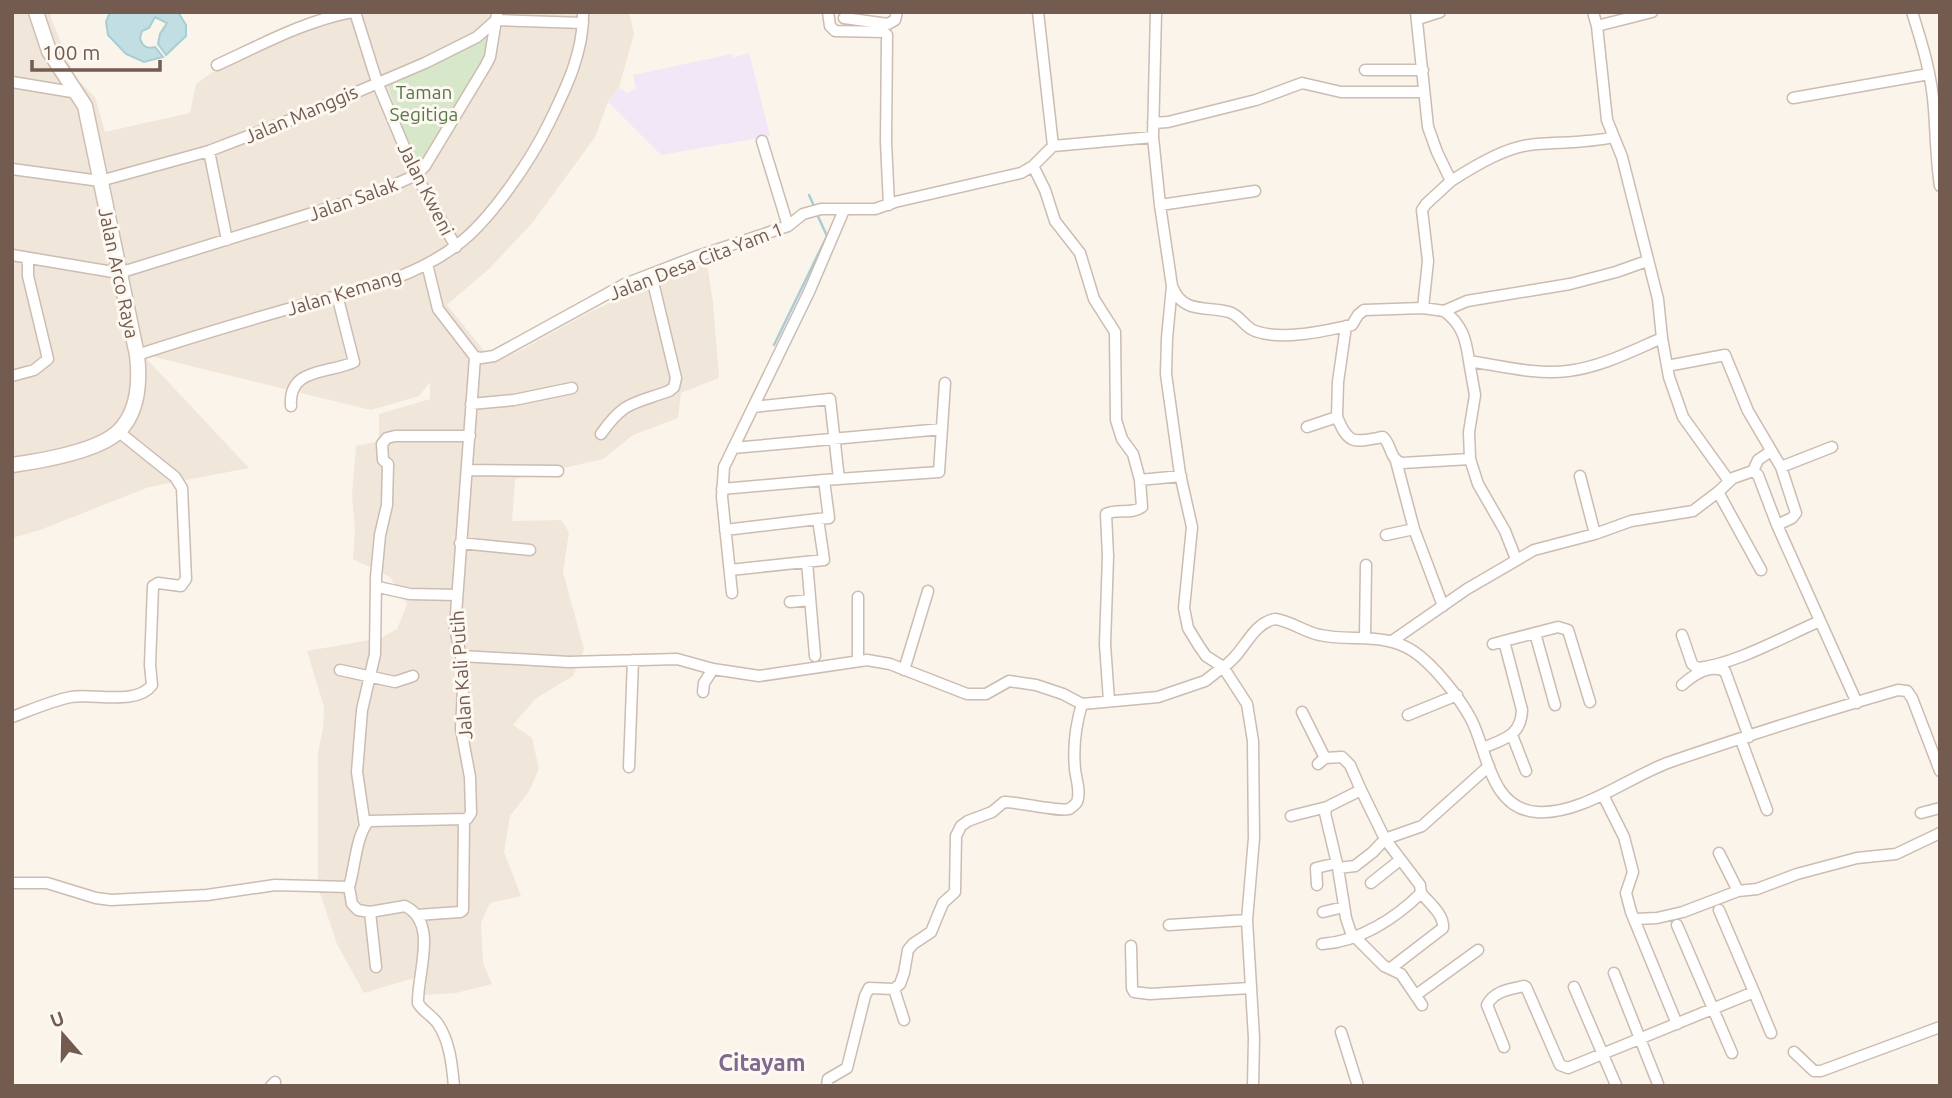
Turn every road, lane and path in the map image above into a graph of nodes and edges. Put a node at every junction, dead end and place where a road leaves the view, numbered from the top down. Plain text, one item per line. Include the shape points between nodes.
1 (36, 12) edge
2 (354, 12) edge
3 (828, 12) edge
4 (897, 12) edge
5 (1038, 12) edge
6 (1156, 12) edge
7 (1440, 12) edge
8 (1593, 12) edge
9 (1652, 12) edge
10 (1912, 12) edge
11 (496, 16) edge
12 (1417, 16) edge
13 (583, 18) edge
14 (844, 18) dead end
15 (1597, 26) junction
16 (218, 65) dead end
17 (1365, 70) dead end
18 (1423, 70) junction
19 (1928, 74) junction
20 (12, 82) edge
21 (377, 82) junction
22 (1423, 92) junction
23 (78, 93) junction
24 (1793, 98) dead end
25 (1937, 101) edge
26 (1153, 130) junction
27 (1614, 137) junction
28 (762, 141) dead end
29 (1053, 146) junction
30 (209, 151) junction
31 (1033, 166) junction
32 (12, 169) edge
33 (416, 175) junction
34 (100, 181) junction
35 (1451, 181) junction
36 (1940, 186) edge
37 (1255, 191) dead end
38 (888, 205) junction
39 (1160, 205) junction
40 (844, 210) junction
41 (788, 226) junction
42 (227, 240) junction
43 (456, 247) junction
44 (12, 255) edge
45 (28, 258) junction
46 (1647, 261) junction
47 (427, 264) junction
48 (119, 273) junction
49 (651, 274) junction
50 (1172, 286) junction
51 (337, 295) junction
52 (1423, 308) junction
53 (1444, 311) junction
54 (1346, 326) junction
55 (1662, 338) junction
56 (137, 355) junction
57 (475, 357) junction
58 (1469, 361) junction
59 (1667, 366) junction
60 (12, 376) edge
61 (945, 383) dead end
62 (572, 388) dead end
63 (471, 404) junction
64 (291, 406) dead end
65 (753, 408) junction
66 (1336, 416) junction
67 (1307, 427) dead end
68 (942, 429) junction
69 (119, 432) junction
70 (601, 434) dead end
71 (470, 436) junction
72 (836, 439) junction
73 (1832, 447) dead end
74 (733, 448) junction
75 (1771, 451) junction
76 (1470, 459) junction
77 (1396, 461) junction
78 (12, 465) edge
79 (1781, 467) junction
80 (468, 470) junction
81 (558, 471) dead end
82 (1753, 471) junction
83 (1580, 476) dead end
84 (1181, 477) junction
85 (839, 479) junction
86 (824, 480) junction
87 (1140, 480) junction
88 (1729, 481) junction
89 (722, 489) junction
90 (1718, 492) junction
91 (818, 519) junction
92 (1777, 525) junction
93 (1414, 529) junction
94 (725, 530) junction
95 (1595, 534) junction
96 (1386, 535) dead end
97 (460, 542) junction
98 (530, 550) dead end
99 (1516, 559) junction
100 (807, 562) junction
101 (1366, 565) dead end
102 (730, 570) junction
103 (1761, 570) dead end
104 (378, 587) junction
105 (928, 591) dead end
106 (732, 593) dead end
107 (457, 595) junction
108 (858, 597) dead end
109 (810, 600) junction
110 (790, 602) dead end
111 (1443, 606) junction
112 (1820, 621) junction
113 (1535, 632) junction
114 (1682, 635) dead end
115 (1366, 637) junction
116 (1392, 641) junction
117 (461, 656) junction
118 (815, 656) dead end
119 (633, 660) junction
120 (858, 661) junction
121 (1223, 667) junction
122 (713, 669) junction
123 (340, 670) dead end
124 (904, 670) junction
125 (369, 675) junction
126 (413, 676) dead end
127 (1682, 685) dead end
128 (703, 692) dead end
129 (1457, 695) junction
130 (1109, 701) junction
131 (1590, 702) dead end
132 (1857, 703) junction
133 (1082, 704) junction
134 (1555, 705) dead end
135 (1302, 712) dead end
136 (1408, 715) dead end
137 (12, 717) edge
138 (1512, 735) junction
139 (1745, 738) junction
140 (1483, 748) junction
141 (1489, 766) junction
142 (629, 767) dead end
143 (1526, 771) dead end
144 (1940, 771) edge
145 (1362, 790) junction
146 (1603, 795) junction
147 (1327, 807) junction
148 (1940, 808) edge
149 (1767, 810) dead end
150 (1921, 813) dead end
151 (1291, 816) dead end
152 (464, 820) junction
153 (365, 826) junction
154 (1940, 833) edge
155 (1385, 839) junction
156 (1719, 853) dead end
157 (1400, 860) junction
158 (1337, 865) junction
159 (12, 883) edge
160 (1371, 883) dead end
161 (1318, 886) dead end
162 (349, 887) junction
163 (1738, 891) junction
164 (1421, 893) junction
165 (1344, 907) junction
166 (1719, 910) dead end
167 (370, 912) junction
168 (1323, 912) dead end
169 (417, 915) junction
170 (1634, 919) junction
171 (1247, 920) junction
172 (1169, 925) dead end
173 (1677, 925) dead end
174 (1356, 937) junction
175 (1322, 944) dead end
176 (1131, 946) dead end
177 (1478, 950) dead end
178 (376, 967) dead end
179 (1391, 968) junction
180 (1614, 974) dead end
181 (1574, 987) dead end
182 (894, 989) junction
183 (1250, 989) junction
184 (1754, 992) junction
185 (1713, 1009) junction
186 (904, 1020) dead end
187 (1677, 1024) junction
188 (1940, 1027) edge
189 (1341, 1032) dead end
190 (1771, 1033) dead end
191 (1641, 1040) junction
192 (1504, 1047) dead end
193 (1794, 1052) dead end
194 (1731, 1053) dead end
195 (1602, 1055) junction
196 (1658, 1084) edge
197 (1616, 1085) edge
198 (454, 1086) edge
199 (827, 1086) edge
200 (1253, 1086) edge
201 (1359, 1086) edge

1 - 23 main road, Jalan Arco Raya via 49,51
2 - 16 street via 305,24
2 - 21 street, Jalan Kweni
3 - 38 street via 835,31 887,35
4 - 14 street via 888,24
5 - 29 street
6 - 26 street
7 - 12 street
8 - 15 street
9 - 15 street
10 - 19 street
11 - 13 street, Jalan Kemang
11 - 21 street, Jalan Manggis via 477,37
11 - 33 street, Jalan Salak via 486,65
12 - 18 street
13 - 43 street, Jalan Kemang via 570,79 540,142 512,184
15 - 27 street via 1607,120
17 - 18 street
18 - 22 street
19 - 24 street
19 - 25 street
20 - 23 street
21 - 30 street, Jalan Manggis
21 - 33 street, Jalan Kweni
22 - 26 street via 1341,92 1302,83
22 - 35 street via 1428,127
23 - 34 main road, Jalan Arco Raya via 85,106
25 - 36 street
26 - 29 street
26 - 39 street
27 - 35 street via 1513,149
27 - 46 street
28 - 41 street
29 - 31 street
30 - 34 street, Jalan Manggis
30 - 42 street
31 - 38 street via 1021,173
31 - 87 street via 1050,212 1080,253 1094,299 1115,332 1116,420
32 - 34 street
33 - 42 street, Jalan Salak via 353,202
33 - 43 street, Jalan Kweni
34 - 48 main road, Jalan Arco Raya
35 - 52 street via 1423,209 1428,261
37 - 39 street
38 - 40 street
39 - 50 street
40 - 41 street, Jalan Desa Cita Yam 1 via 803,214
40 - 65 street
41 - 49 street, Jalan Desa Cita Yam 1
42 - 48 street, Jalan Salak
43 - 47 street, Jalan Kemang
44 - 45 street
45 - 48 street
45 - 60 street via 27,271 48,359 34,370
46 - 53 street via 1570,284 1466,301
46 - 55 street via 1658,299
47 - 51 street, Jalan Kemang via 389,281
47 - 57 street via 438,309
48 - 56 main road, Jalan Arco Raya
49 - 57 street, Jalan Desa Cita Yam 1 via 575,310 502,353
49 - 70 street via 676,378 674,387 624,407
50 - 54 street via 1185,304 1237,315 1256,331 1285,336
50 - 84 street via 1166,374
51 - 56 street, Jalan Kemang
51 - 64 street via 354,362 299,381 291,393
52 - 53 street
52 - 54 street via 1364,310 1355,323
53 - 58 street via 1463,332
54 - 66 street
55 - 58 street via 1570,371
55 - 59 street
56 - 69 main road, Jalan Arco Raya via 135,405
57 - 63 street, Jalan Kali Putih
58 - 76 street via 1475,395
59 - 75 street via 1725,355
59 - 88 street via 1683,417
61 - 68 street
62 - 63 street
63 - 71 street, Jalan Kali Putih
65 - 72 street via 830,400
65 - 74 street
66 - 67 street
66 - 77 street via 1349,439 1386,439
68 - 72 street
68 - 85 street via 939,472
69 - 78 main road via 92,446
69 - 137 street via 175,477 182,488 186,579 181,586 153,586 152,685 145,692 111,698 66,698
71 - 80 street, Jalan Kali Putih
71 - 104 street via 395,436 384,441 387,495
72 - 74 street
72 - 85 street
73 - 79 street
74 - 89 street via 724,467
75 - 79 street
75 - 82 street via 1758,460
76 - 77 street via 1421,464
76 - 99 street
77 - 93 street
79 - 92 street via 1796,513
80 - 81 street
80 - 97 street, Jalan Kali Putih
82 - 88 street
82 - 92 street
83 - 95 street
84 - 87 street
84 - 121 street via 1192,527 1183,598 1185,618 1206,656
85 - 86 street
86 - 89 street
86 - 91 street via 829,518
87 - 130 street via 1142,507 1106,514
88 - 90 street
89 - 94 street
90 - 95 street via 1693,510
90 - 103 street
91 - 94 street
91 - 100 street via 824,560
92 - 112 street
93 - 96 street
93 - 111 street
94 - 102 street
95 - 99 street
97 - 98 street
97 - 107 street, Jalan Kali Putih
99 - 111 street
100 - 102 street
100 - 109 street
101 - 115 street
102 - 106 street
104 - 107 street via 410,594
104 - 125 street via 375,654
105 - 124 street
107 - 117 street, Jalan Kali Putih via 455,628
108 - 120 street
109 - 110 street
109 - 118 street
111 - 116 street
112 - 114 street via 1755,650 1697,668
112 - 132 street
113 - 131 street via 1558,627 1568,630
113 - 134 street
113 - 138 street via 1498,643 1522,710 1522,721
115 - 116 street
115 - 121 street via 1321,635 1282,620 1269,621
116 - 129 street via 1413,651
117 - 119 street
117 - 152 street, Jalan Kali Putih via 461,729 471,800 471,813
119 - 122 street via 677,659
119 - 142 street
120 - 122 street via 759,676
120 - 124 street
121 - 130 street via 1205,681 1167,695
121 - 171 street via 1251,720 1254,838
122 - 128 street
123 - 125 street
124 - 133 street via 967,694 986,694 1009,681 1037,685
125 - 126 street via 395,682
125 - 153 street via 357,772
127 - 139 street via 1703,671 1726,671
129 - 136 street
129 - 140 street
130 - 133 street
132 - 139 street
132 - 144 street via 1906,691
133 - 182 street via 1075,748 1076,802 1059,809 1004,802 961,826 956,836 955,891 943,903 931,932 908,950 904,973
135 - 145 street via 1322,761 1337,756 1347,760
138 - 140 street
138 - 143 street
139 - 146 street via 1670,762
139 - 149 street
140 - 141 street
141 - 146 street via 1498,790 1528,811 1549,812
141 - 155 street via 1422,826
145 - 147 street
145 - 155 street
146 - 170 street via 1624,837 1633,872 1626,893
147 - 151 street
147 - 158 street
148 - 150 street
152 - 153 street via 381,820
152 - 169 street, Jalan Kali Putih via 463,909
153 - 162 street
154 - 163 street via 1896,854 1857,858
155 - 157 street
155 - 158 street via 1354,866
156 - 163 street
157 - 160 street
157 - 164 street
158 - 161 street via 1316,868
158 - 165 street
159 - 162 street via 47,883 111,900 207,895 275,885
162 - 167 street via 352,904
163 - 170 street via 1683,912
164 - 174 street
164 - 179 street via 1443,920 1443,928
165 - 168 street
165 - 174 street
166 - 184 street
167 - 169 street via 405,906
167 - 178 street
169 - 198 street via 424,940 418,1003 443,1033
170 - 187 street
171 - 172 street
171 - 183 street
173 - 185 street
174 - 175 street
174 - 179 street
176 - 183 street via 1134,992
177 - 179 street via 1419,1000 1401,974
180 - 191 street
181 - 195 street
182 - 186 street
182 - 199 street via 869,989 847,1068 828,1079
183 - 200 street
184 - 185 street
184 - 190 street
185 - 187 street
185 - 194 street
187 - 191 street
188 - 193 street via 1821,1071 1814,1071
189 - 201 street
191 - 195 street
191 - 196 street
192 - 195 street via 1488,1004 1494,996 1524,986 1561,1067
195 - 197 street

